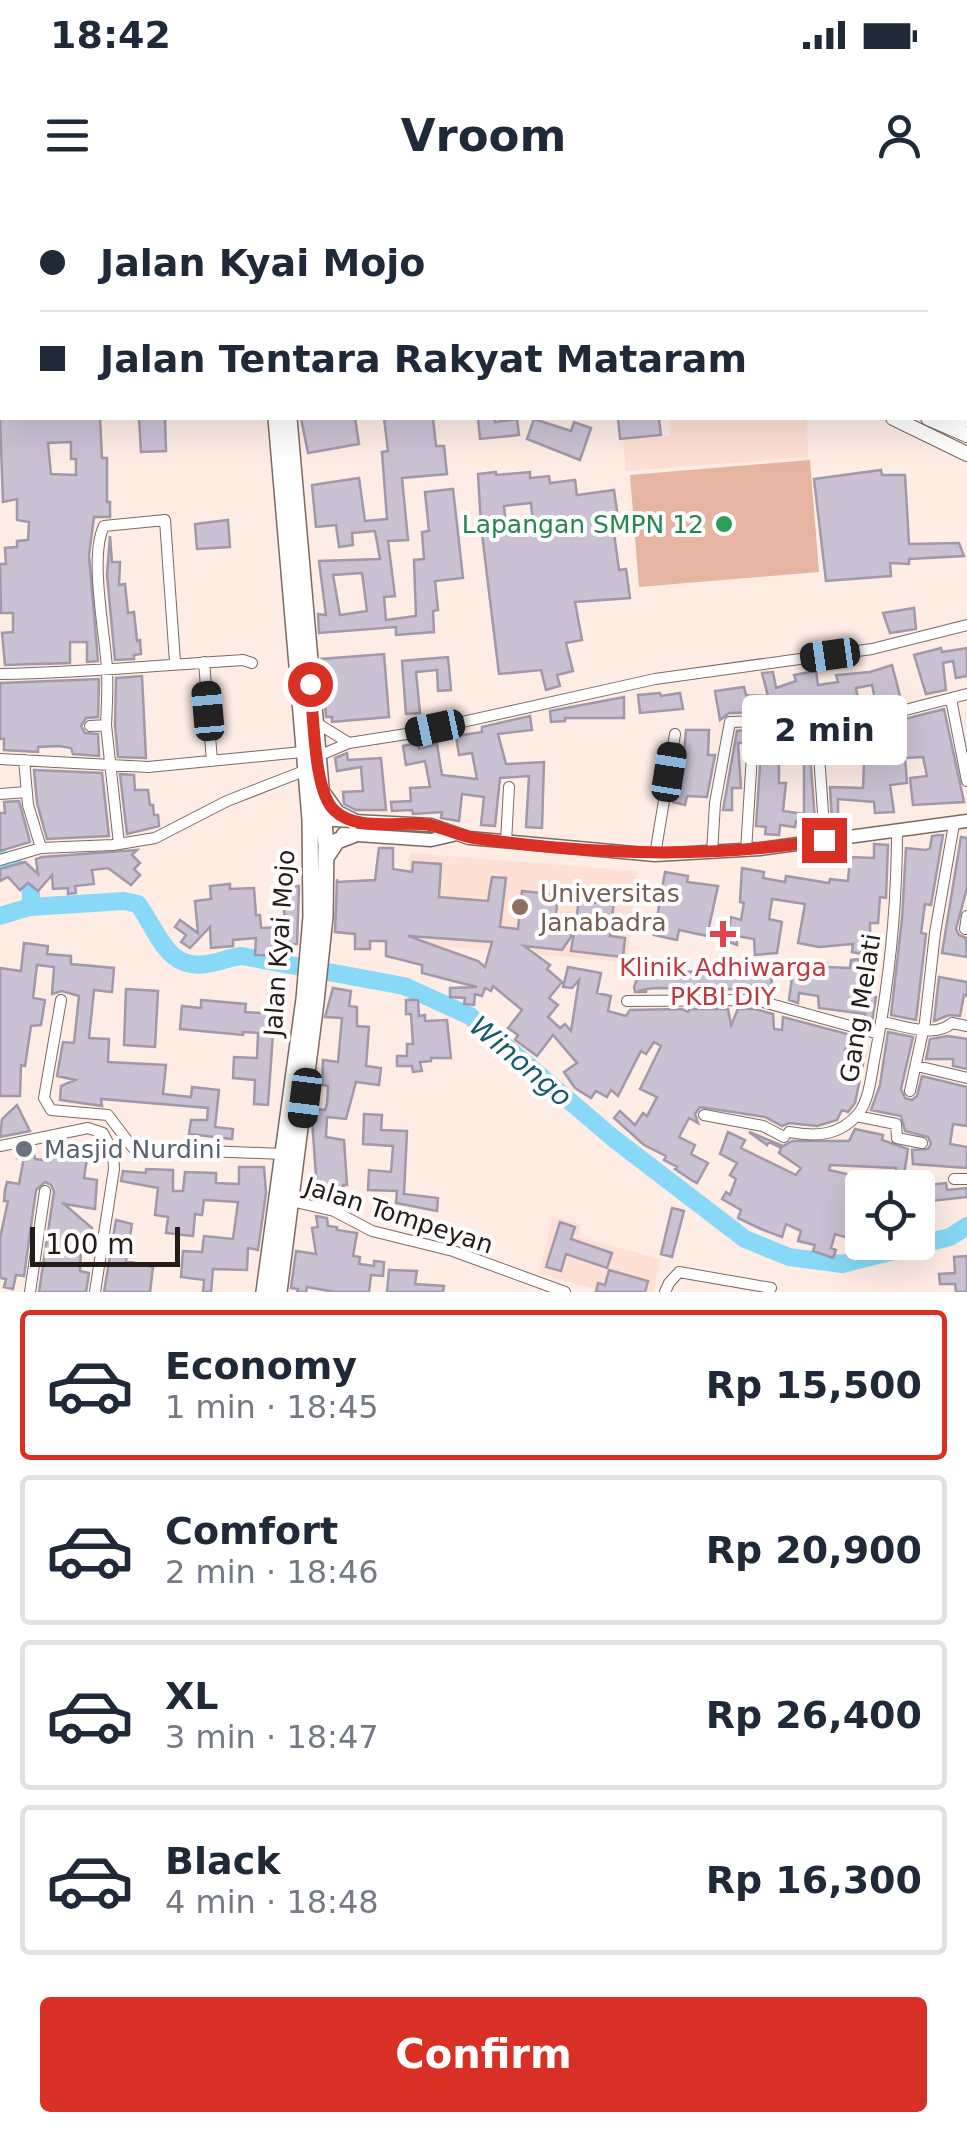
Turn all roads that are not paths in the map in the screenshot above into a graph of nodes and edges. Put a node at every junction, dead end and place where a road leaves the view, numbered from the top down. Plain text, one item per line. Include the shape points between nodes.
1 (276, 420) edge
2 (289, 420) edge
3 (898, 420) edge
4 (949, 420) edge
5 (967, 422) edge
6 (967, 435) edge
7 (967, 454) edge
8 (295, 552) junction
9 (967, 625) edge
10 (175, 662) junction
11 (204, 662) junction
12 (252, 663) dead end
13 (107, 670) junction
14 (0, 674) edge
15 (967, 694) edge
16 (951, 699) junction
17 (314, 722) junction
18 (754, 722) junction
19 (106, 725) junction
20 (90, 726) dead end
21 (816, 733) junction
22 (675, 734) dead end
23 (349, 743) junction
24 (310, 754) junction
25 (0, 760) edge
26 (24, 760) junction
27 (212, 761) junction
28 (111, 766) junction
29 (304, 770) junction
30 (967, 781) edge
31 (510, 787) dead end
32 (27, 792) junction
33 (322, 792) junction
34 (0, 794) edge
35 (960, 823) edge
36 (318, 826) junction
37 (353, 828) junction
38 (897, 831) junction
39 (824, 840) junction
40 (506, 842) junction
41 (119, 844) junction
42 (39, 849) junction
43 (746, 851) junction
44 (712, 853) junction
45 (655, 855) junction
46 (326, 858) junction
47 (0, 860) edge
48 (967, 916) edge
49 (318, 917) junction
50 (966, 930) edge
51 (61, 1000) dead end
52 (310, 1001) junction
53 (627, 1001) dead end
54 (881, 1022) junction
55 (967, 1026) edge
56 (923, 1030) junction
57 (880, 1034) junction
58 (917, 1066) junction
59 (967, 1078) edge
60 (910, 1091) dead end
61 (704, 1114) dead end
62 (856, 1116) junction
63 (922, 1143) dead end
64 (0, 1146) edge
65 (284, 1154) junction
66 (954, 1179) dead end
67 (967, 1179) edge
68 (45, 1191) dead end
69 (285, 1199) junction
70 (770, 1288) dead end
71 (30, 1292) edge
72 (95, 1292) edge
73 (264, 1292) edge
74 (279, 1292) edge
75 (565, 1292) edge
76 (666, 1292) edge

1 - 8 main road, Jalan Kyai Mojo
2 - 8 main road, Jalan Kyai Mojo
3 - 7 main road
4 - 5 street
4 - 6 main road
8 - 17 main road, Jalan Kyai Mojo
8 - 24 main road, Jalan Kyai Mojo
9 - 23 street via 872,649 655,678
10 - 11 street
10 - 13 street
10 - 13 street via 165,520 110,523 100,538
11 - 12 street
11 - 27 street
13 - 14 street
13 - 19 street
15 - 16 street
16 - 21 street
16 - 30 street
17 - 23 street
17 - 24 main road, Jalan Kyai Mojo
18 - 21 street via 804,721
18 - 43 street
18 - 44 street via 727,726
19 - 20 street
19 - 28 street
21 - 39 street
22 - 45 street
23 - 24 street
24 - 27 street
24 - 29 main road, Jalan Kyai Mojo
24 - 33 main road, Jalan Kyai Mojo
25 - 26 street
26 - 28 street
26 - 32 street
27 - 28 street
28 - 41 street
29 - 36 main road, Jalan Kyai Mojo
29 - 41 street via 161,836
31 - 40 street
32 - 34 street
32 - 42 street
33 - 36 main road, Jalan Kyai Mojo
33 - 37 main road
35 - 38 street
35 - 56 street via 935,933
36 - 37 street
36 - 46 main road, Jalan Kyai Mojo
36 - 49 main road, Jalan Kyai Mojo
37 - 40 street via 431,825
37 - 46 main road
38 - 39 street
38 - 54 street, Gang Melati via 896,905
39 - 43 street
40 - 45 street
41 - 42 street
42 - 47 street
43 - 44 street
44 - 45 street
46 - 49 main road, Jalan Kyai Mojo
48 - 50 street
49 - 52 main road, Jalan Kyai Mojo
51 - 65 street via 44,1098 51,1110 108,1115 139,1149
52 - 65 main road, Jalan Kyai Mojo
52 - 69 main road, Jalan Kyai Mojo
53 - 57 street via 756,1000
54 - 56 street
54 - 57 street, Gang Melati
55 - 56 street
56 - 58 street
57 - 62 street, Gang Melati via 866,1100
58 - 59 street
58 - 60 street
61 - 62 street, Gang Melati via 787,1134 826,1135
62 - 63 street via 896,1124 897,1138
64 - 72 street via 97,1128 111,1146 114,1168
65 - 69 main road, Jalan Kyai Mojo
66 - 67 street
68 - 71 street
69 - 73 main road, Jalan Kyai Mojo
69 - 74 main road, Jalan Kyai Mojo
69 - 75 street, Jalan Tompeyan
70 - 76 street via 680,1272

